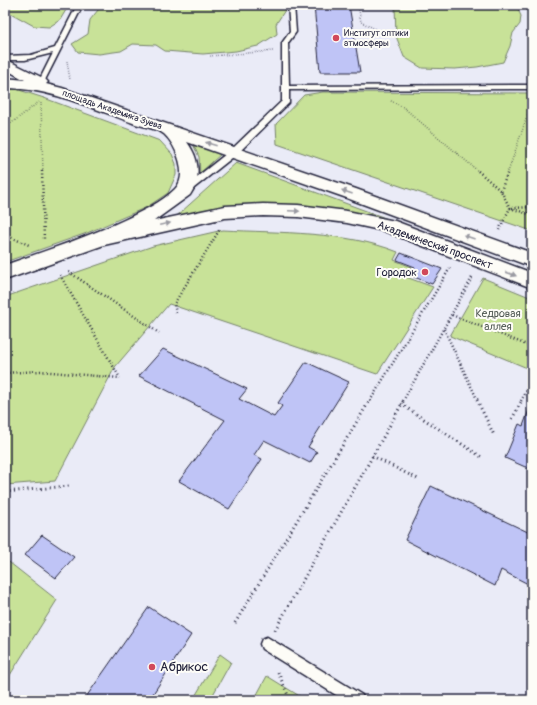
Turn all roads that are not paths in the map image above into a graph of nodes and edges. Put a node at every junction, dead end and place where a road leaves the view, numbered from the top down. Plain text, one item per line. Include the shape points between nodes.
1 (80, 5) edge
2 (291, 5) edge
3 (56, 50) junction
4 (5, 58) edge
5 (5, 63) edge
6 (5, 83) edge
7 (41, 83) junction
8 (64, 87) junction
9 (532, 87) edge
10 (286, 88) junction
11 (169, 130) junction
12 (234, 152) junction
13 (184, 191) junction
14 (100, 239) junction
15 (532, 260) edge
16 (5, 273) edge
17 (532, 281) edge
18 (267, 644) road end
19 (357, 700) edge

1 - 3 lane
2 - 10 lane via 292,32 285,42
3 - 4 lane via 17,60
3 - 7 lane
5 - 7 main road
6 - 8 main road, площадь Академика Зуева
7 - 8 main road
8 - 11 main road, площадь Академика Зуева
9 - 10 lane
10 - 12 lane via 286,101
12 -> 11 main road, Академический проспект
11 - 13 main road, площадь Академика Зуева via 185,151 189,164 189,177
12 - 13 lane
15 -> 12 main road, Академический проспект
13 - 14 main road via 153,214
14 - 16 main road
14 -> 17 main road, Академический проспект via 225,212 298,211 388,225
18 - 19 lane

